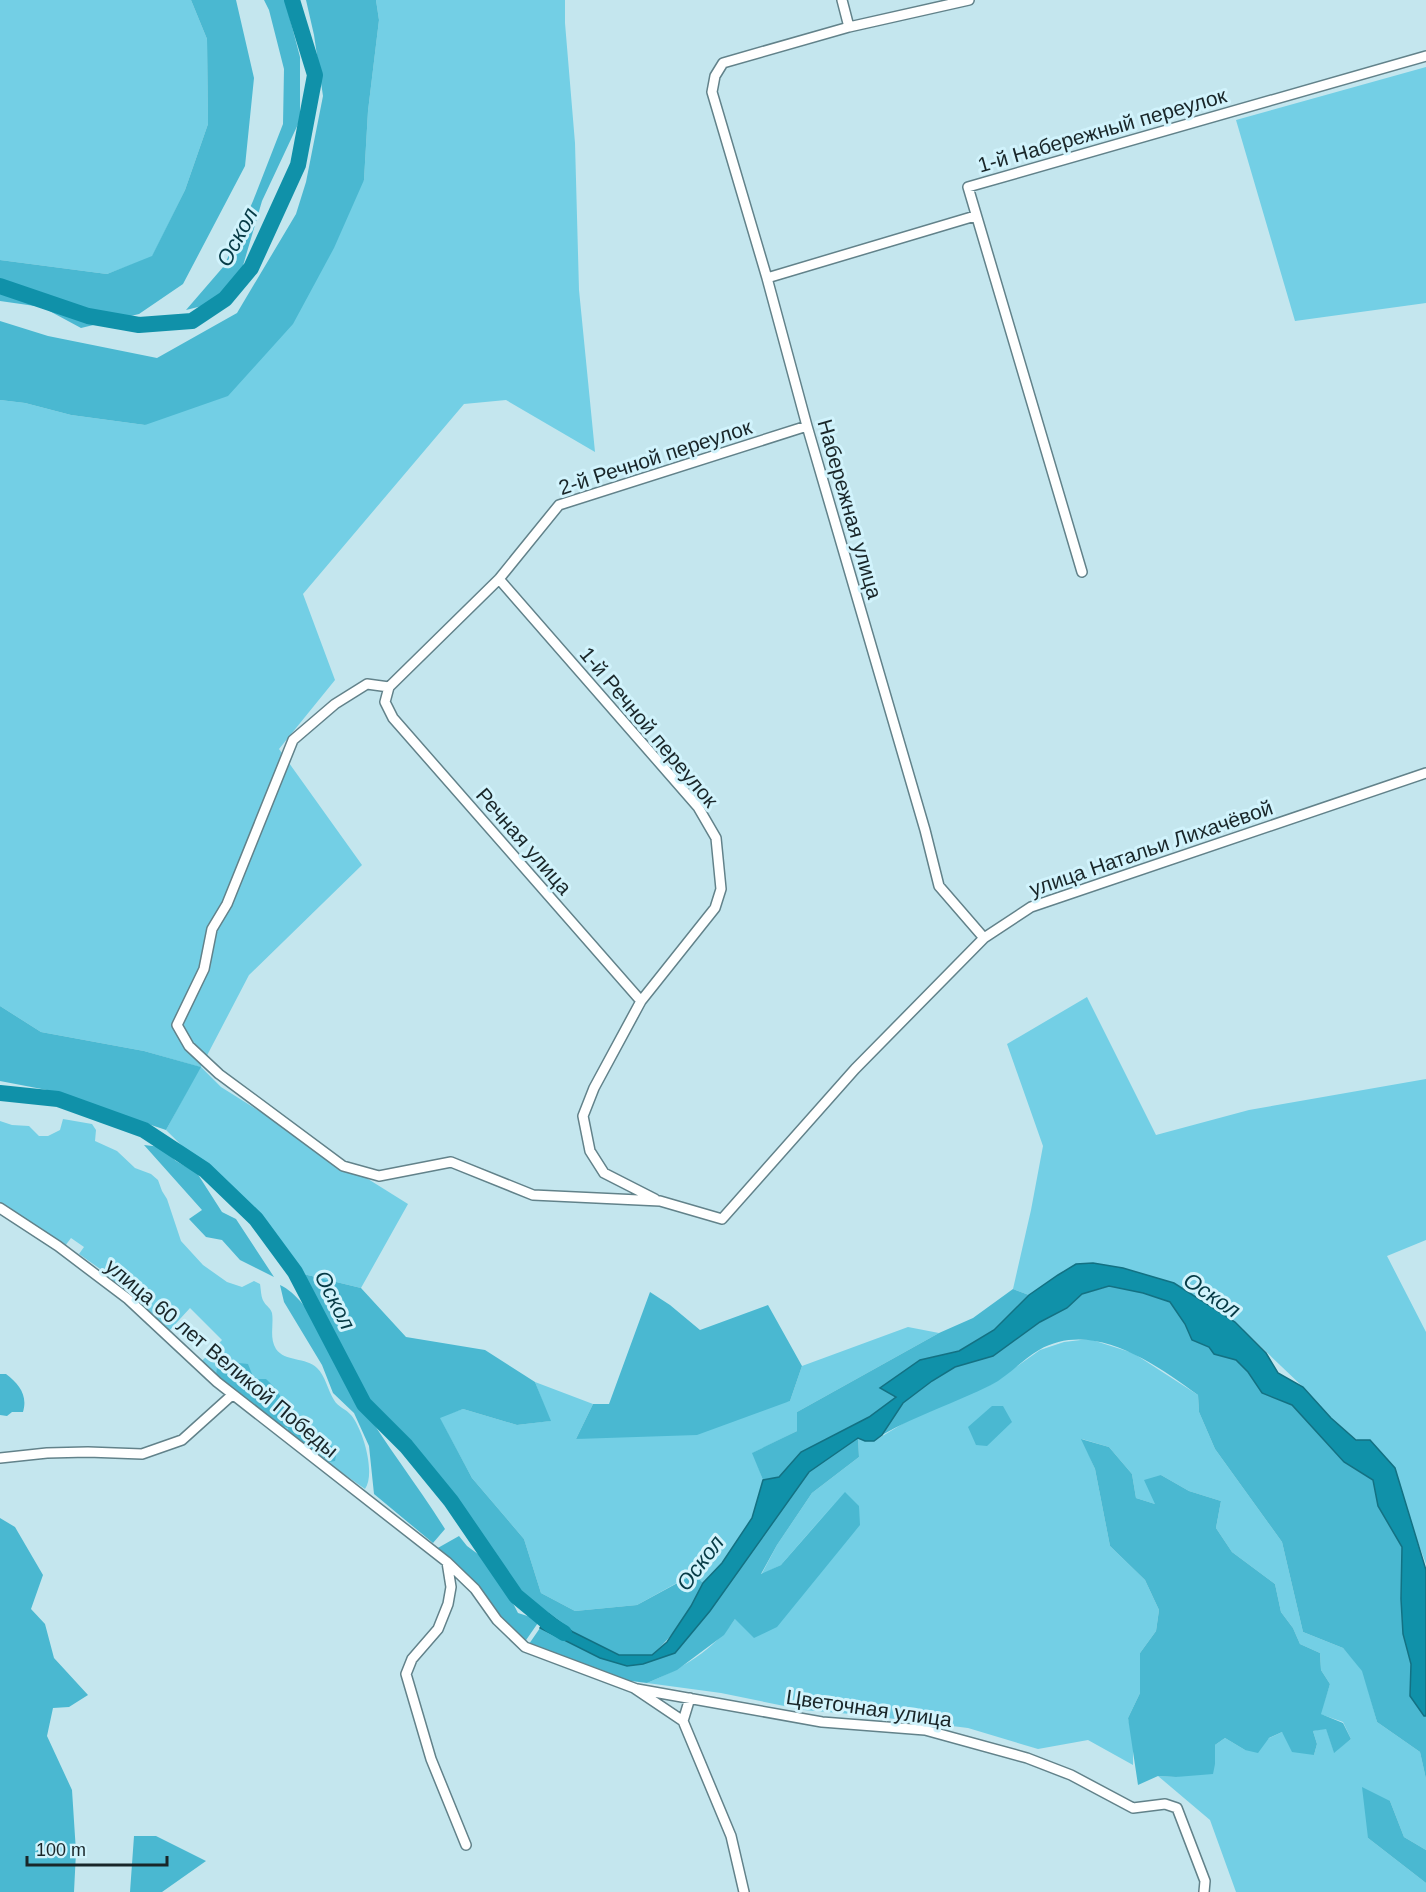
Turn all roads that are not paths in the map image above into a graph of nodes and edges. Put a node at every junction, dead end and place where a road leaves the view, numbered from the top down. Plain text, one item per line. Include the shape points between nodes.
1 (842, 0) edge
2 (969, 0) edge
3 (849, 27) junction
4 (1426, 56) edge
5 (975, 216) junction
6 (767, 278) junction
7 (807, 426) junction
8 (1082, 572) dead end
9 (499, 579) junction
10 (388, 687) junction
11 (1426, 773) edge
12 (984, 939) junction
13 (641, 1001) junction
14 (660, 1201) junction
15 (0, 1208) edge
16 (232, 1395) junction
17 (0, 1458) edge
18 (447, 1562) junction
19 (634, 1688) junction
20 (690, 1698) junction
21 (683, 1721) junction
22 (466, 1845) dead end
23 (744, 1892) edge
24 (1204, 1892) edge

1 - 3 street
2 - 3 street
3 - 6 street, Набережная улица via 723,63 715,76 712,92
4 - 5 street, 1-й Набережный переулок via 968,187
5 - 6 street
5 - 8 street, 1-й Набережный переулок
6 - 7 street, Набережная улица
7 - 9 street, 2-й Речной переулок via 559,505
7 - 12 street, Набережная улица via 939,886
9 - 10 street, 2-й Речной переулок
9 - 13 street, 1-й Речной переулок via 698,807 716,838 721,889 715,908
10 - 13 street, Речная улица via 385,702 393,718
10 - 14 street via 367,684 335,704 294,740 227,904 212,929 204,969 177,1025 189,1046 219,1074 344,1166 380,1176 451,1162 533,1195
11 - 12 street, улица Натальи Лихачёвой via 1031,907
12 - 14 street, улица Натальи Лихачёвой via 855,1069 722,1219
13 - 14 street, 1-й Речной переулок via 583,1116 590,1151 604,1173
15 - 16 street, улица 60 лет Великой Победы via 128,1299
16 - 17 street via 182,1440 142,1454 88,1452
16 - 18 street, улица 60 лет Великой Победы
18 - 19 street, улица 60 лет Великой Победы via 525,1647
18 - 22 street via 451,1587 448,1604 438,1629 412,1659 406,1674 431,1759
19 - 20 street, Цветочная улица
19 - 21 street, улица 60 лет Великой Победы
20 - 21 street
20 - 24 street, Цветочная улица via 822,1722 925,1730 1027,1758 1071,1775 1132,1808 1165,1804 1177,1808 1205,1881
21 - 23 street via 731,1836

